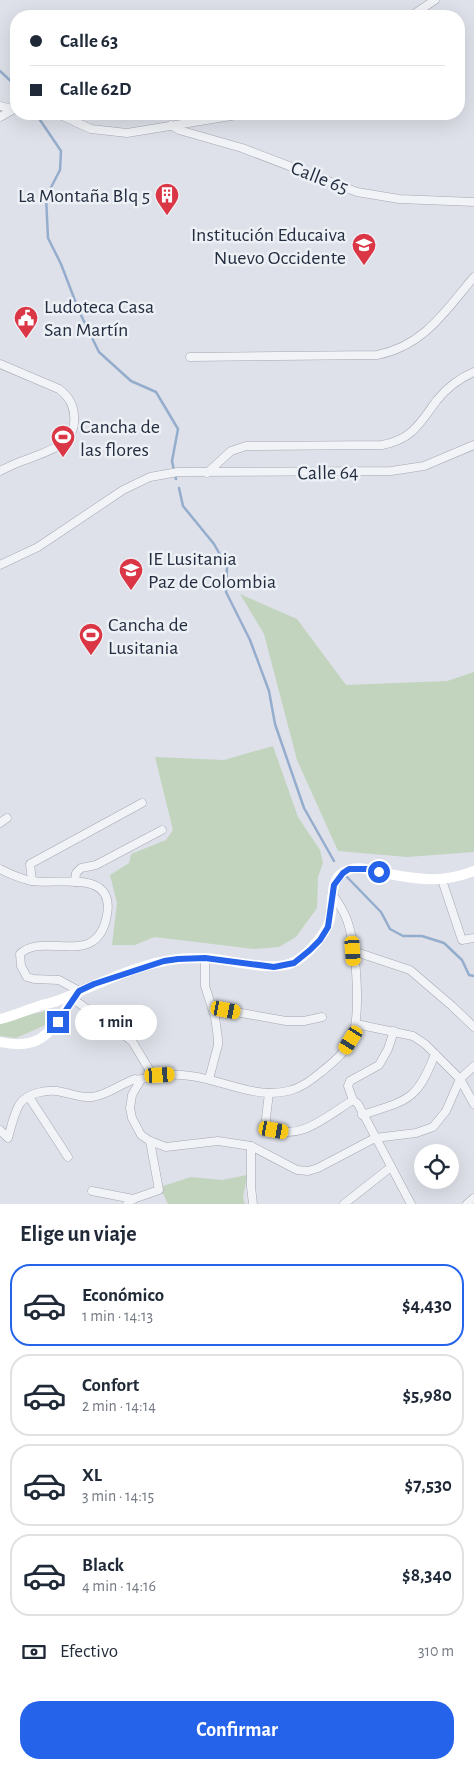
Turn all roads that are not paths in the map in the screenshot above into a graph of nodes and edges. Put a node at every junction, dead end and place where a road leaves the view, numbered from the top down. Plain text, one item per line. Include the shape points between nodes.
1 (435, 0) edge
2 (420, 10) edge
3 (71, 120) edge
4 (208, 120) edge
5 (172, 126) junction
6 (474, 202) edge
7 (474, 277) edge
8 (190, 357) dead end
9 (0, 364) edge
10 (474, 372) edge
11 (474, 445) edge
12 (0, 471) edge
13 (207, 473) junction
14 (0, 565) edge
15 (142, 803) dead end
16 (7, 818) dead end
17 (0, 823) edge
18 (162, 830) dead end
19 (0, 869) edge
20 (474, 871) edge
21 (442, 880) junction
22 (32, 881) junction
23 (75, 882) junction
24 (332, 893) junction
25 (474, 938) edge
26 (353, 951) junction
27 (205, 958) junction
28 (76, 995) junction
29 (213, 1008) junction
30 (322, 1017) dead end
31 (0, 1019) edge
32 (356, 1024) junction
33 (474, 1027) edge
34 (394, 1031) junction
35 (0, 1042) edge
36 (435, 1054) junction
37 (474, 1066) edge
38 (153, 1076) junction
39 (460, 1078) junction
40 (209, 1079) junction
41 (140, 1081) junction
42 (269, 1093) junction
43 (29, 1096) junction
44 (353, 1100) junction
45 (474, 1104) edge
46 (362, 1115) junction
47 (0, 1130) edge
48 (375, 1138) junction
49 (150, 1141) junction
50 (251, 1146) junction
51 (68, 1157) dead end
52 (391, 1167) junction
53 (92, 1191) dead end
54 (474, 1198) edge
55 (409, 1201) edge
56 (130, 1202) edge
57 (253, 1204) edge
58 (344, 1204) edge
59 (400, 1204) edge
60 (467, 1204) edge

1 - 2 street
3 - 5 street via 91,129 127,133
4 - 5 street
5 - 6 street, Calle 65 via 242,148 357,192 399,199
7 - 8 street via 430,330 393,352 377,355
9 - 12 street via 67,394 75,418 63,444
10 - 13 street via 451,386 414,430 393,443 246,446 231,452
11 - 13 street, Calle 64 via 424,466 391,471
13 - 14 street, Calle 64 via 178,472 150,478 112,496 38,547
15 - 22 street via 30,864
16 - 17 street
18 - 23 street via 96,865 81,868 76,873
19 - 22 street
20 - 21 main road
21 - 24 main road via 349,869 336,881
21 - 25 street via 462,940
22 - 23 street
23 - 28 street via 94,885 105,893 107,913 99,936 80,946 24,950 20,961 27,977 59,980
24 - 26 street via 346,916
24 - 27 main road via 328,927 320,940 294,963 274,967
26 - 32 street via 358,1010
26 - 33 street via 410,970
27 - 28 main road via 164,961 94,984
27 - 29 street via 205,986
28 - 31 main road
28 - 35 main road via 54,1028 38,1041 19,1045
28 - 38 street via 132,1040
29 - 30 street via 286,1021
29 - 40 street via 218,1045
32 - 34 street
32 - 42 street via 342,1054 303,1086
34 - 36 street via 413,1036
34 - 44 street via 379,1065 350,1081 348,1086
36 - 39 street
36 - 46 street via 418,1089 406,1100
37 - 39 street
38 - 40 street
38 - 41 street
39 - 45 street
39 - 48 street via 446,1111 433,1127 416,1133
40 - 42 street
41 - 43 street via 135,1079 94,1097 44,1091
41 - 49 street via 132,1095 130,1108 142,1135
42 - 44 street via 267,1126 287,1132 306,1129
43 - 47 street via 20,1104 8,1138
43 - 51 street
44 - 46 street
46 - 48 street
48 - 50 street via 318,1168 308,1170 297,1170
48 - 52 street
49 - 50 street via 166,1147 218,1141
49 - 56 street via 159,1190
50 - 57 street
52 - 55 street
52 - 58 street
53 - 56 street
54 - 60 street
55 - 59 street

